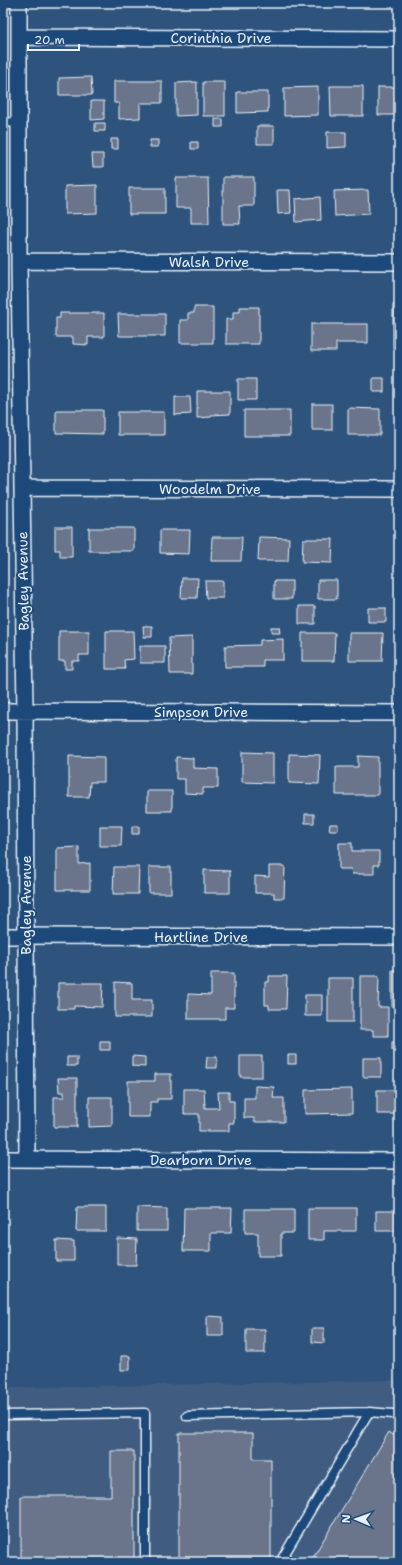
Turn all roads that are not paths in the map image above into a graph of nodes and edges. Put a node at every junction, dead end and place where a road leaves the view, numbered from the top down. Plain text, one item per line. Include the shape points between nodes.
1 (19, 3) edge
2 (19, 38) junction
3 (399, 39) edge
4 (3, 122) edge
5 (20, 122) junction
6 (19, 261) junction
7 (399, 262) edge
8 (22, 488) junction
9 (399, 489) edge
10 (3, 711) edge
11 (25, 712) junction
12 (399, 713) edge
13 (3, 936) edge
14 (26, 936) junction
15 (399, 937) edge
16 (3, 1159) edge
17 (27, 1159) junction
18 (399, 1160) edge
19 (369, 1412) junction
20 (3, 1415) edge
21 (187, 1416) dead end
22 (399, 1418) edge
23 (145, 1562) edge
24 (280, 1562) edge

1 - 2 street, Bagley Avenue
2 - 3 street, Corinthia Drive
2 - 5 street, Bagley Avenue
4 - 5 lane
5 - 6 street, Bagley Avenue
6 - 7 street, Walsh Drive
6 - 8 street, Bagley Avenue
8 - 9 street, Woodelm Drive
8 - 11 street, Bagley Avenue
10 - 11 street, Simpson Drive
11 - 12 street, Simpson Drive
11 - 14 street, Bagley Avenue
13 - 14 street, Hartline Drive
14 - 15 street, Hartline Drive
14 - 17 street, Bagley Avenue
16 - 17 street, Dearborn Drive
17 - 18 street, Dearborn Drive
19 - 21 lane
19 - 22 lane via 393,1414
19 - 24 lane
20 - 23 lane via 145,1413

